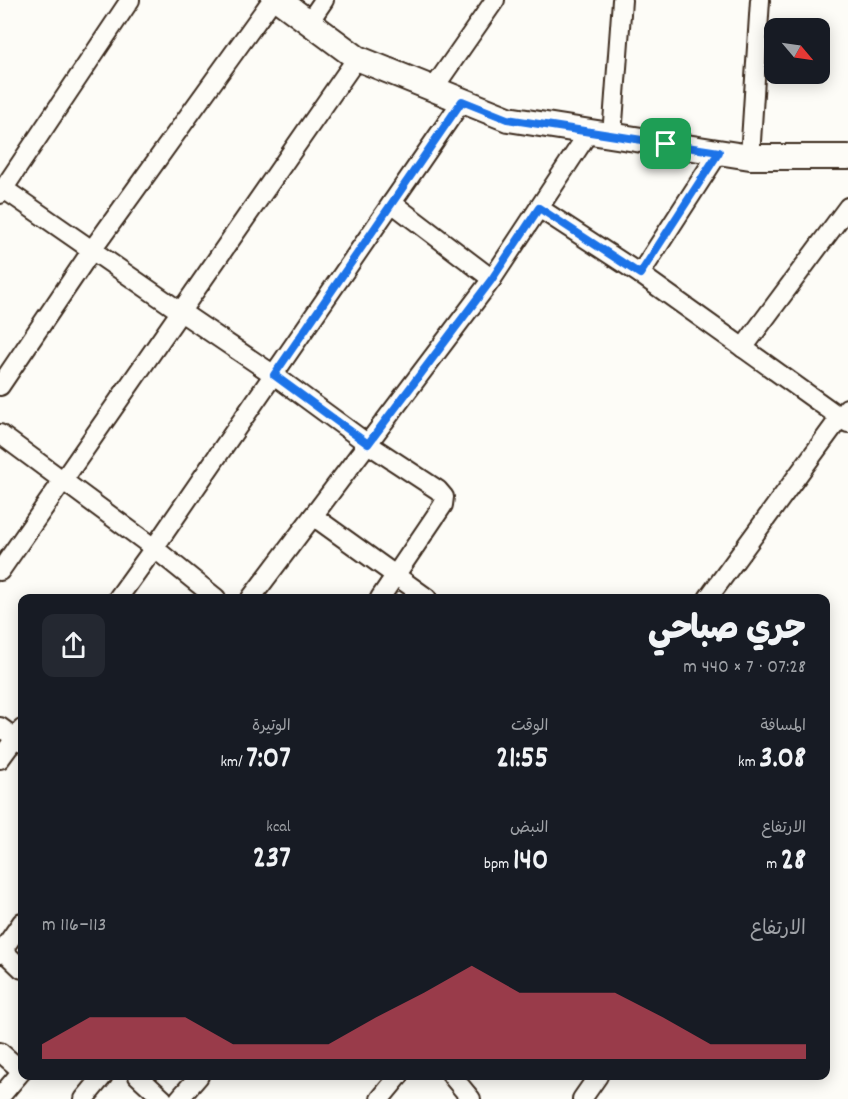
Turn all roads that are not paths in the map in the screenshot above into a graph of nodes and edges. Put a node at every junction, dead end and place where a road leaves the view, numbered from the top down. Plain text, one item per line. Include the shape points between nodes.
1 (130, 0) edge
2 (272, 0) edge
3 (279, 0) edge
4 (324, 0) edge
5 (495, 0) edge
6 (622, 0) edge
7 (760, 0) edge
8 (309, 22) junction
9 (357, 58) junction
10 (433, 89) junction
11 (462, 101) junction
12 (601, 134) junction
13 (719, 152) junction
14 (750, 157) junction
15 (848, 157) edge
16 (2, 192) edge
17 (392, 203) junction
18 (848, 207) edge
19 (539, 208) junction
20 (92, 250) junction
21 (640, 274) junction
22 (492, 279) junction
23 (180, 312) junction
24 (743, 348) junction
25 (274, 375) junction
26 (0, 386) edge
27 (846, 416) edge
28 (0, 434) edge
29 (368, 444) junction
30 (64, 481) junction
31 (313, 516) junction
32 (154, 548) junction
33 (0, 571) edge
34 (396, 575) junction
35 (121, 594) edge
36 (211, 594) edge
37 (254, 594) edge
38 (383, 594) edge
39 (422, 594) edge
40 (711, 594) edge
41 (0, 727) edge
42 (18, 735) edge
43 (18, 738) edge
44 (0, 759) edge
45 (18, 927) edge
46 (1, 951) edge
47 (18, 966) edge
48 (0, 1052) edge
49 (18, 1068) edge
50 (18, 1076) edge
51 (100, 1080) edge
52 (142, 1080) edge
53 (196, 1080) edge
54 (396, 1080) edge
55 (455, 1080) edge
56 (595, 1080) edge
57 (0, 1097) edge
58 (84, 1099) edge
59 (163, 1099) edge
60 (179, 1099) edge
61 (380, 1099) edge
62 (471, 1099) edge
63 (582, 1099) edge

1 - 16 street
2 - 20 street
3 - 8 street
4 - 8 street
5 - 10 street
6 - 12 street
7 - 14 street
8 - 9 street
9 - 10 street
9 - 23 street
10 - 11 street
11 - 12 street via 507,119
11 - 17 street
12 - 13 street
12 - 19 street
13 - 14 street
13 - 21 street
14 - 15 street
16 - 20 street
17 - 22 street
17 - 25 street
18 - 24 street
19 - 21 street
19 - 22 street
20 - 23 street
20 - 26 street
21 - 24 street
22 - 29 street
23 - 25 street
23 - 30 street
24 - 27 street
25 - 29 street
25 - 32 street
27 - 40 street
28 - 30 street
29 - 31 street
29 - 34 street via 444,497 443,505
30 - 32 street
30 - 33 street
31 - 34 street
31 - 37 street
32 - 35 street
32 - 36 street
34 - 38 street
34 - 39 street
41 - 42 street
43 - 44 street
45 - 46 street
46 - 47 street
48 - 49 street
50 - 57 street
51 - 58 street
52 - 59 street
53 - 60 street
54 - 61 street
55 - 62 street
56 - 63 street

